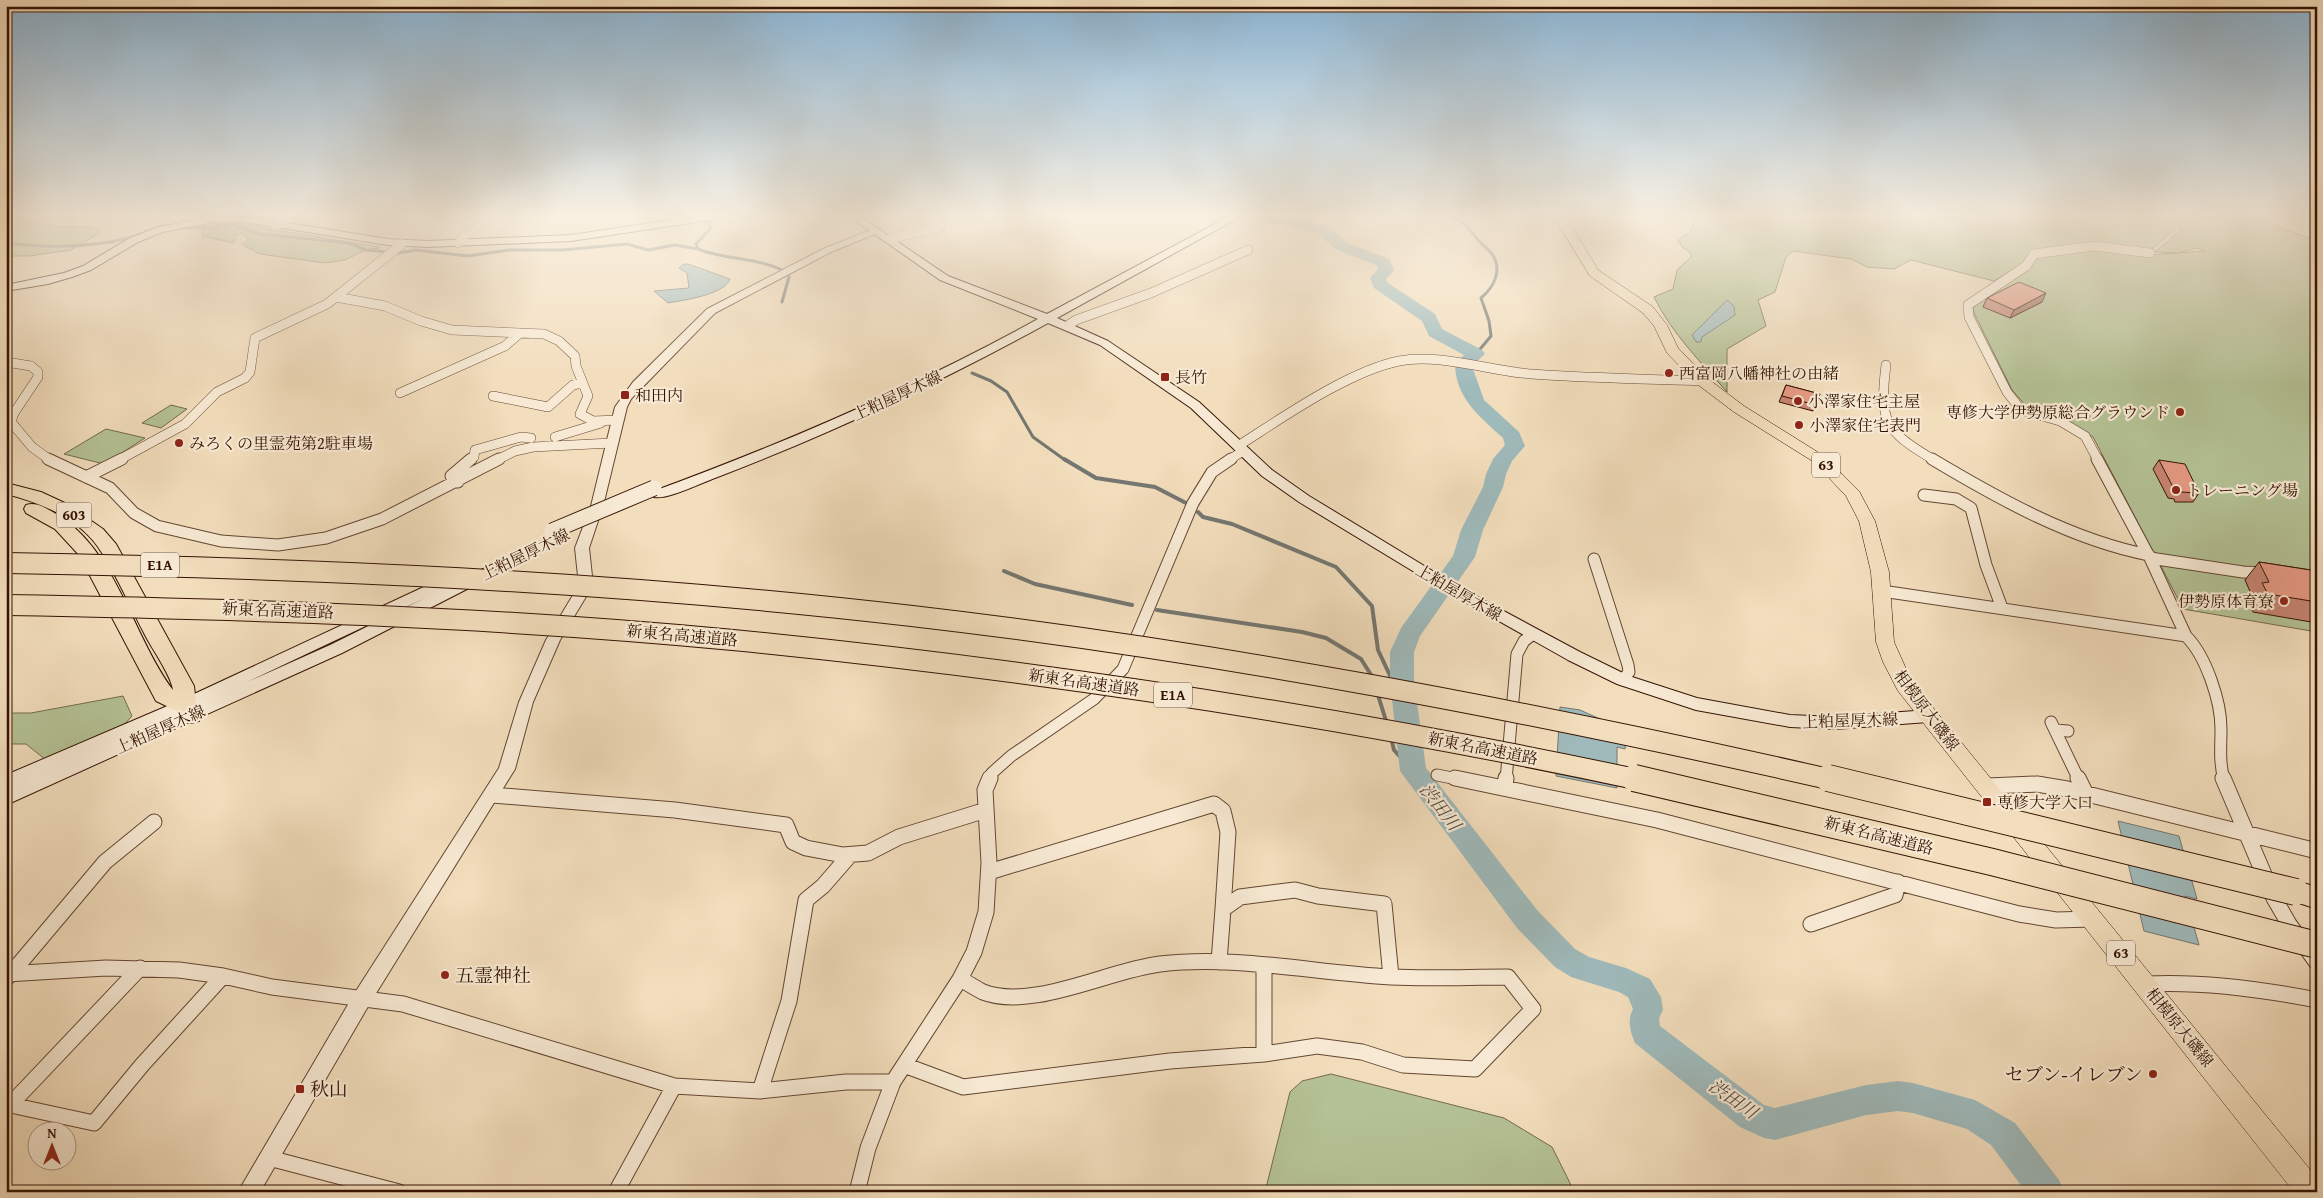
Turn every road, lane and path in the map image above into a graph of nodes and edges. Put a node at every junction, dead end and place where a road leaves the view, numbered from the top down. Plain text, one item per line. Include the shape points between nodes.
1 (75, 273) edge
2 (366, 273) edge
3 (784, 273) edge
4 (937, 273) edge
5 (1122, 273) edge
6 (1196, 273) edge
7 (1594, 273) edge
8 (2015, 273) edge
9 (6, 288) edge
10 (336, 297) junction
11 (1041, 316) junction
12 (1067, 326) junction
13 (520, 333) junction
14 (6, 362) edge
15 (1886, 365) dead end
16 (1702, 382) junction
17 (582, 383) junction
18 (400, 393) dead end
19 (493, 396) dead end
20 (618, 420) junction
21 (600, 423) junction
22 (555, 437) dead end
23 (531, 438) dead end
24 (612, 443) junction
25 (1240, 449) junction
26 (86, 477) junction
27 (458, 482) junction
28 (6, 488) edge
29 (1924, 495) dead end
30 (6, 500) edge
31 (6, 553) edge
32 (2150, 557) junction
33 (1594, 559) dead end
34 (6, 563) edge
35 (313, 569) junction
36 (111, 574) junction
37 (2273, 574) edge
38 (1882, 591) junction
39 (6, 605) edge
40 (2002, 608) junction
41 (1532, 634) junction
42 (2186, 636) junction
43 (1623, 680) junction
44 (181, 700) junction
45 (1928, 716) junction
46 (2058, 728) dead end
47 (1438, 775) dead end
48 (6, 782) edge
49 (1505, 786) junction
50 (1987, 786) junction
51 (2085, 792) junction
52 (492, 795) junction
53 (6, 798) edge
54 (986, 810) junction
55 (154, 822) dead end
56 (2246, 833) junction
57 (2317, 850) edge
58 (850, 855) junction
59 (989, 872) junction
60 (1898, 882) junction
61 (2310, 896) edge
62 (1223, 909) junction
63 (2094, 919) junction
64 (1811, 924) dead end
65 (2317, 946) edge
66 (1219, 962) junction
67 (2317, 963) edge
68 (1264, 966) junction
69 (140, 968) junction
70 (8, 976) edge
71 (223, 976) junction
72 (1391, 977) junction
73 (960, 980) junction
74 (2146, 984) junction
75 (363, 997) junction
76 (2317, 1000) edge
77 (1264, 1054) junction
78 (904, 1065) junction
79 (892, 1082) junction
80 (674, 1086) junction
81 (760, 1091) junction
82 (8, 1104) edge
83 (269, 1158) junction
84 (248, 1192) edge
85 (399, 1192) edge
86 (616, 1192) edge
87 (857, 1192) edge
88 (2311, 1192) edge

1 - 9 main road via 48,282
2 - 10 street
3 - 20 street via 701,318 632,388
4 - 11 main road, 上粕屋厚木線
5 - 11 main road, 上粕屋厚木線
6 - 12 street
7 - 16 main road, 相模原大磯線 / 63 via 1648,310 1660,325 1672,350
8 - 32 street via 1968,305 1969,317 2007,392 2021,410 2060,421 2085,436
10 - 13 street via 385,306 452,330
10 - 26 street via 306,316 255,338 248,375 217,392 184,424
11 - 12 main road, 上粕屋厚木線
11 - 44 main road, 上粕屋厚木線 via 956,368 821,432 657,491 555,534 336,648
12 - 25 main road, 上粕屋厚木線 via 1104,343 1194,405
13 - 17 street via 544,334 559,341 575,356
13 - 18 street via 505,346
14 - 26 street via 31,366 38,372 12,418 12,426 42,456 57,466
15 - 32 street via 1885,419 1895,434 1945,466 2049,520 2105,546
16 - 25 street via 1530,374 1450,362 1400,361 1366,370 1275,422
16 - 38 main road, 相模原大磯線 / 63 via 1820,459 1845,484 1860,504 1867,521
17 - 19 street via 573,385 548,407
17 - 21 street via 588,396 580,414
20 - 21 street
20 - 24 street
21 - 22 street
23 - 27 street via 521,437 475,450 474,457 451,476
24 - 27 street via 525,448
24 - 52 street via 597,506 582,548 585,576 580,595 553,640 520,719 512,756
25 - 41 main road, 上粕屋厚木線 via 1283,485 1435,580
25 - 54 street via 1212,472 1196,497 1123,669 1094,699 1011,756 992,773 985,790
26 - 27 street via 117,493 135,516 158,526 207,539 271,545 308,542 338,534 396,513
28 - 36 highway, 603 via 56,505 97,533
29 - 40 street via 1958,499 1971,508 1986,566
30 - 36 highway, 603 via 41,511 62,525
31 - 35 highway, bridge
32 - 37 street
32 - 42 street
33 - 43 street via 1628,665 1629,672
34 - 35 highway, E1A, bridge
35 - 61 highway, E1A, bridge via 628,588 759,600 1043,633 1192,655 1505,711 1829,777 2055,830
36 - 44 highway, 603
38 - 40 street
38 - 45 main road, 相模原大磯線 / 63 via 1883,632 1889,655 1905,686
39 - 65 highway, 新東名高速道路 / E1A, bridge via 327,611 640,631 941,662 1112,685 1433,738 1620,776 2006,865
40 - 42 street
41 - 43 main road, 上粕屋厚木線
41 - 49 street via 1517,654
42 - 56 street via 2194,644 2214,687 2221,728 2219,758 2224,782
43 - 45 main road, 上粕屋厚木線 via 1696,704 1790,722 1835,723
44 - 48 main road, 上粕屋厚木線
44 - 53 main road, 上粕屋厚木線
45 - 50 main road, 相模原大磯線 / 63
46 - 51 street
47 - 49 street
49 - 60 street via 1727,836
50 - 51 street via 2037,784
50 - 63 main road, 相模原大磯線 / 63
51 - 56 street
52 - 58 street via 675,810 786,825 793,842 806,848
52 - 75 street
54 - 58 street via 899,837 868,853
54 - 59 street
55 - 70 street via 104,862
56 - 57 street
56 - 67 street via 2274,898
58 - 81 street via 806,900 789,1001
59 - 62 street via 1214,804 1223,811 1228,832
59 - 73 street via 986,912 974,952
60 - 63 street via 2050,920
60 - 64 street via 1895,895
62 - 66 street
62 - 72 street via 1240,896 1295,890 1384,904
63 - 74 main road, 相模原大磯線 / 63
66 - 68 street
66 - 73 street via 1159,964 1033,996 1008,997 984,992
68 - 72 street
68 - 77 street
69 - 70 street
69 - 71 street
69 - 82 street
71 - 75 street via 272,987
71 - 82 street via 94,1123
72 - 77 street via 1508,977 1533,1009 1475,1070 1403,1065 1362,1052 1316,1046
73 - 78 street
74 - 76 street via 2184,982
74 - 88 main road, 相模原大磯線 / 63
75 - 80 street via 403,1004
75 - 83 street
77 - 78 street via 1170,1060 963,1087
78 - 79 street
79 - 81 street via 846,1082
79 - 87 street via 868,1148
80 - 81 street
80 - 86 street
83 - 84 street
83 - 85 street

